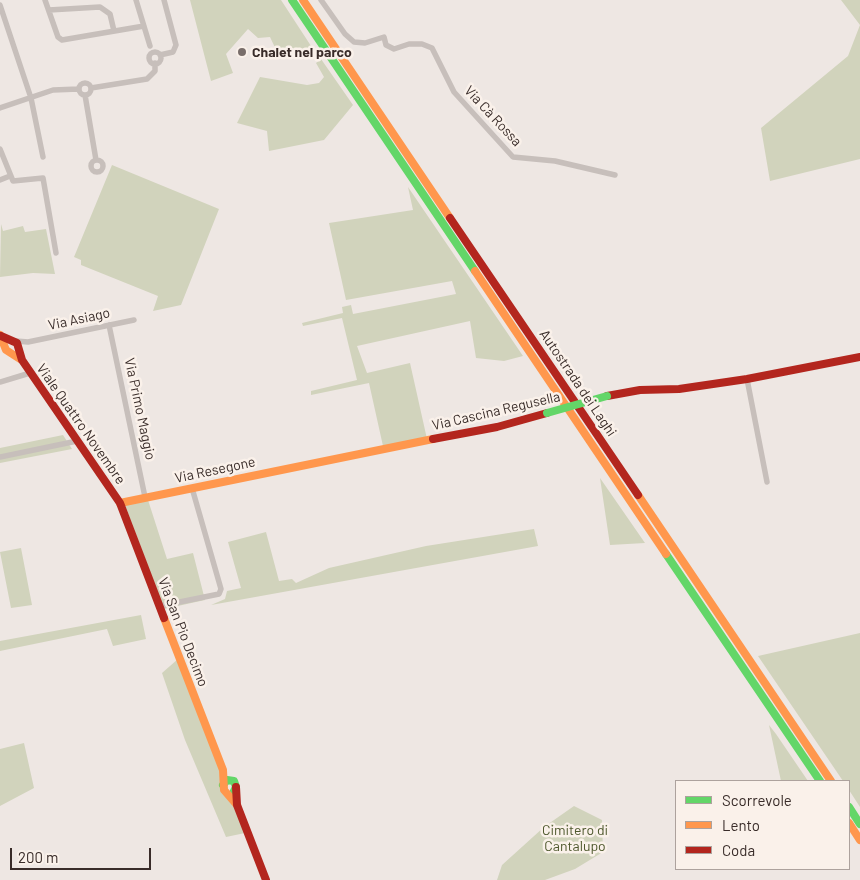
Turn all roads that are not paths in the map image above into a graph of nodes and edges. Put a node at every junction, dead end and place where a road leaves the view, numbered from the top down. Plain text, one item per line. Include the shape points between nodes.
1 (45, 0) edge
2 (136, 0) edge
3 (164, 0) edge
4 (292, 0) edge
5 (303, 0) edge
6 (322, 0) edge
7 (0, 5) edge
8 (49, 10) junction
9 (144, 26) junction
10 (114, 31) junction
11 (150, 46) dead end
12 (160, 55) junction
13 (155, 64) junction
14 (90, 88) junction
15 (79, 89) junction
16 (85, 95) junction
17 (31, 98) junction
18 (0, 108) edge
19 (0, 150) edge
20 (43, 157) dead end
21 (96, 160) dead end
22 (615, 175) dead end
23 (10, 176) junction
24 (0, 180) edge
25 (56, 253) dead end
26 (134, 320) dead end
27 (109, 325) junction
28 (0, 335) edge
29 (15, 346) junction
30 (860, 357) edge
31 (30, 373) junction
32 (746, 380) junction
33 (0, 382) edge
34 (78, 441) junction
35 (0, 457) edge
36 (314, 462) joint
37 (767, 482) dead end
38 (192, 488) junction
39 (145, 497) junction
40 (120, 503) junction
41 (160, 606) junction
42 (223, 770) junction
43 (819, 780) edge
44 (830, 780) edge
45 (235, 784) junction
46 (224, 788) junction
47 (237, 804) junction
48 (850, 809) edge
49 (860, 824) edge
50 (850, 825) edge
51 (860, 840) edge
52 (266, 880) edge

1 - 8 street
2 - 9 street
3 - 12 street via 176,45 173,52
4 - 43 main road, Autostrada dei Laghi
5 - 44 main road, Autostrada dei Laghi
6 - 22 street, Via Cà Rossa via 354,42 364,43 384,37 386,45 394,50 416,44 432,48 454,92 513,157 555,161
7 - 17 street
8 - 10 street via 100,7 110,14
8 - 10 street via 62,40
9 - 10 street
9 - 11 street
12 - 13 street via 160,61
12 - 13 street via 156,52 149,55
13 - 14 street via 155,71 147,79
14 - 15 street via 89,84 83,83
14 - 16 street
15 - 16 street
15 - 17 street via 53,90
16 - 21 street
17 - 18 street
17 - 20 street
19 - 23 street
23 - 24 street
23 - 25 street via 16,182 43,178
26 - 27 street, Via Asiago
27 - 29 street, Via Asiago
27 - 39 street, Via Primo Maggio
28 - 29 main road
28 - 29 main road via 5,346 7,341
29 - 31 main road, Viale Quattro Novembre
30 - 32 main road, Via Cascina Regusella
31 - 33 street
31 - 34 main road, Viale Quattro Novembre
32 - 36 main road, Via Cascina Regusella, bridge via 607,396 497,427
32 - 37 street
34 - 35 street
34 - 40 main road, Viale Quattro Novembre
36 - 38 main road, Via Resegone
38 - 39 main road, Via Resegone
38 - 41 street via 222,589 219,594
39 - 40 main road, Via Resegone
40 - 41 main road, Via San Pio Decimo
41 - 42 main road, Via San Pio Decimo
42 - 45 main road, Via San Pio Decimo
42 - 46 main road, Via San Pio Decimo
45 - 46 main road via 227,780
45 - 46 main road via 231,793
45 - 47 main road
46 - 47 main road
47 - 52 main road
48 - 49 main road
50 - 51 main road

